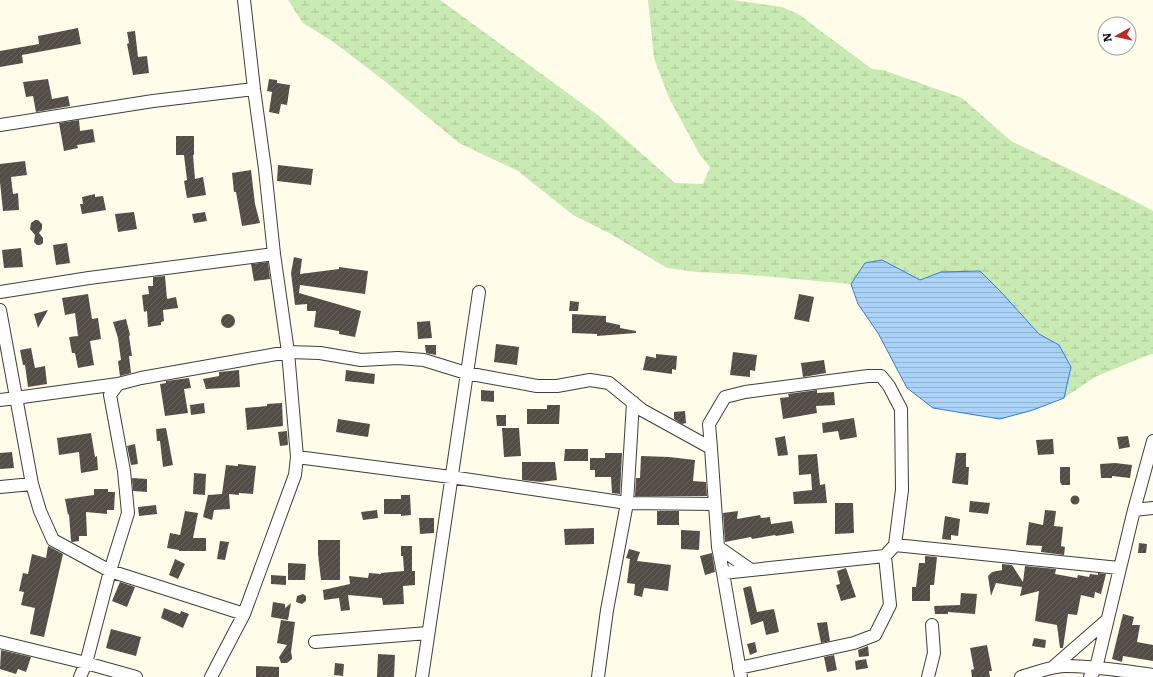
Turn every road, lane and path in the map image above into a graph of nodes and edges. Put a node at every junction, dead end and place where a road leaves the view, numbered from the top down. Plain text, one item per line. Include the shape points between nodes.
1 (244, 0) edge
2 (254, 89) junction
3 (0, 125) edge
4 (274, 254) junction
5 (0, 292) edge
6 (478, 292) dead end
7 (0, 310) edge
8 (288, 352) junction
9 (466, 373) junction
10 (118, 384) junction
11 (16, 398) junction
12 (0, 400) edge
13 (633, 402) junction
14 (1153, 441) edge
15 (711, 448) junction
16 (297, 457) junction
17 (451, 477) junction
18 (32, 484) junction
19 (0, 487) edge
20 (627, 503) junction
21 (715, 504) junction
22 (1153, 508) edge
23 (1134, 510) junction
24 (895, 545) junction
25 (718, 547) junction
26 (884, 556) junction
27 (1119, 568) junction
28 (751, 570) junction
29 (110, 571) junction
30 (723, 573) junction
31 (244, 614) junction
32 (1106, 621) junction
33 (932, 625) dead end
34 (428, 633) junction
35 (0, 642) edge
36 (315, 642) dead end
37 (86, 663) junction
38 (1052, 668) junction
39 (1093, 672) edge
40 (740, 673) edge
41 (1153, 675) edge
42 (80, 677) edge
43 (136, 677) edge
44 (211, 677) edge
45 (422, 677) edge
46 (598, 677) edge
47 (928, 677) edge
48 (1021, 677) edge

1 - 2 street
2 - 3 street via 153,101
2 - 4 street
4 - 5 street
4 - 8 street
6 - 9 street
7 - 11 street
8 - 9 street via 320,353 361,360 424,360
8 - 10 street
8 - 16 street
9 - 13 street via 537,386 557,386 590,380 609,383
9 - 17 street
10 - 11 street
10 - 29 street via 110,395 124,471 128,513
11 - 12 street
11 - 18 street
13 - 15 street via 642,410
13 - 20 street
14 - 23 street
15 - 21 street
15 - 24 street via 709,424 725,397 746,392 881,376 901,409 902,490
16 - 17 street
16 - 31 street via 295,475
17 - 20 street
17 - 34 street
18 - 19 street
18 - 29 street via 53,540
20 - 21 street
20 - 46 street via 607,610
21 - 25 street
22 - 23 street
23 - 27 street
24 - 26 street
24 - 27 street
25 - 28 street
25 - 30 street
26 - 28 street
26 - 40 street via 890,605 875,635 854,643
27 - 32 street
28 - 30 street
29 - 31 street
29 - 37 street
30 - 40 street
31 - 44 street
32 - 38 street
32 - 39 street
33 - 47 street via 934,653
34 - 36 street
34 - 45 street
35 - 37 street
37 - 42 street
37 - 43 street
38 - 39 street via 1065,666
38 - 48 street
39 - 41 street

